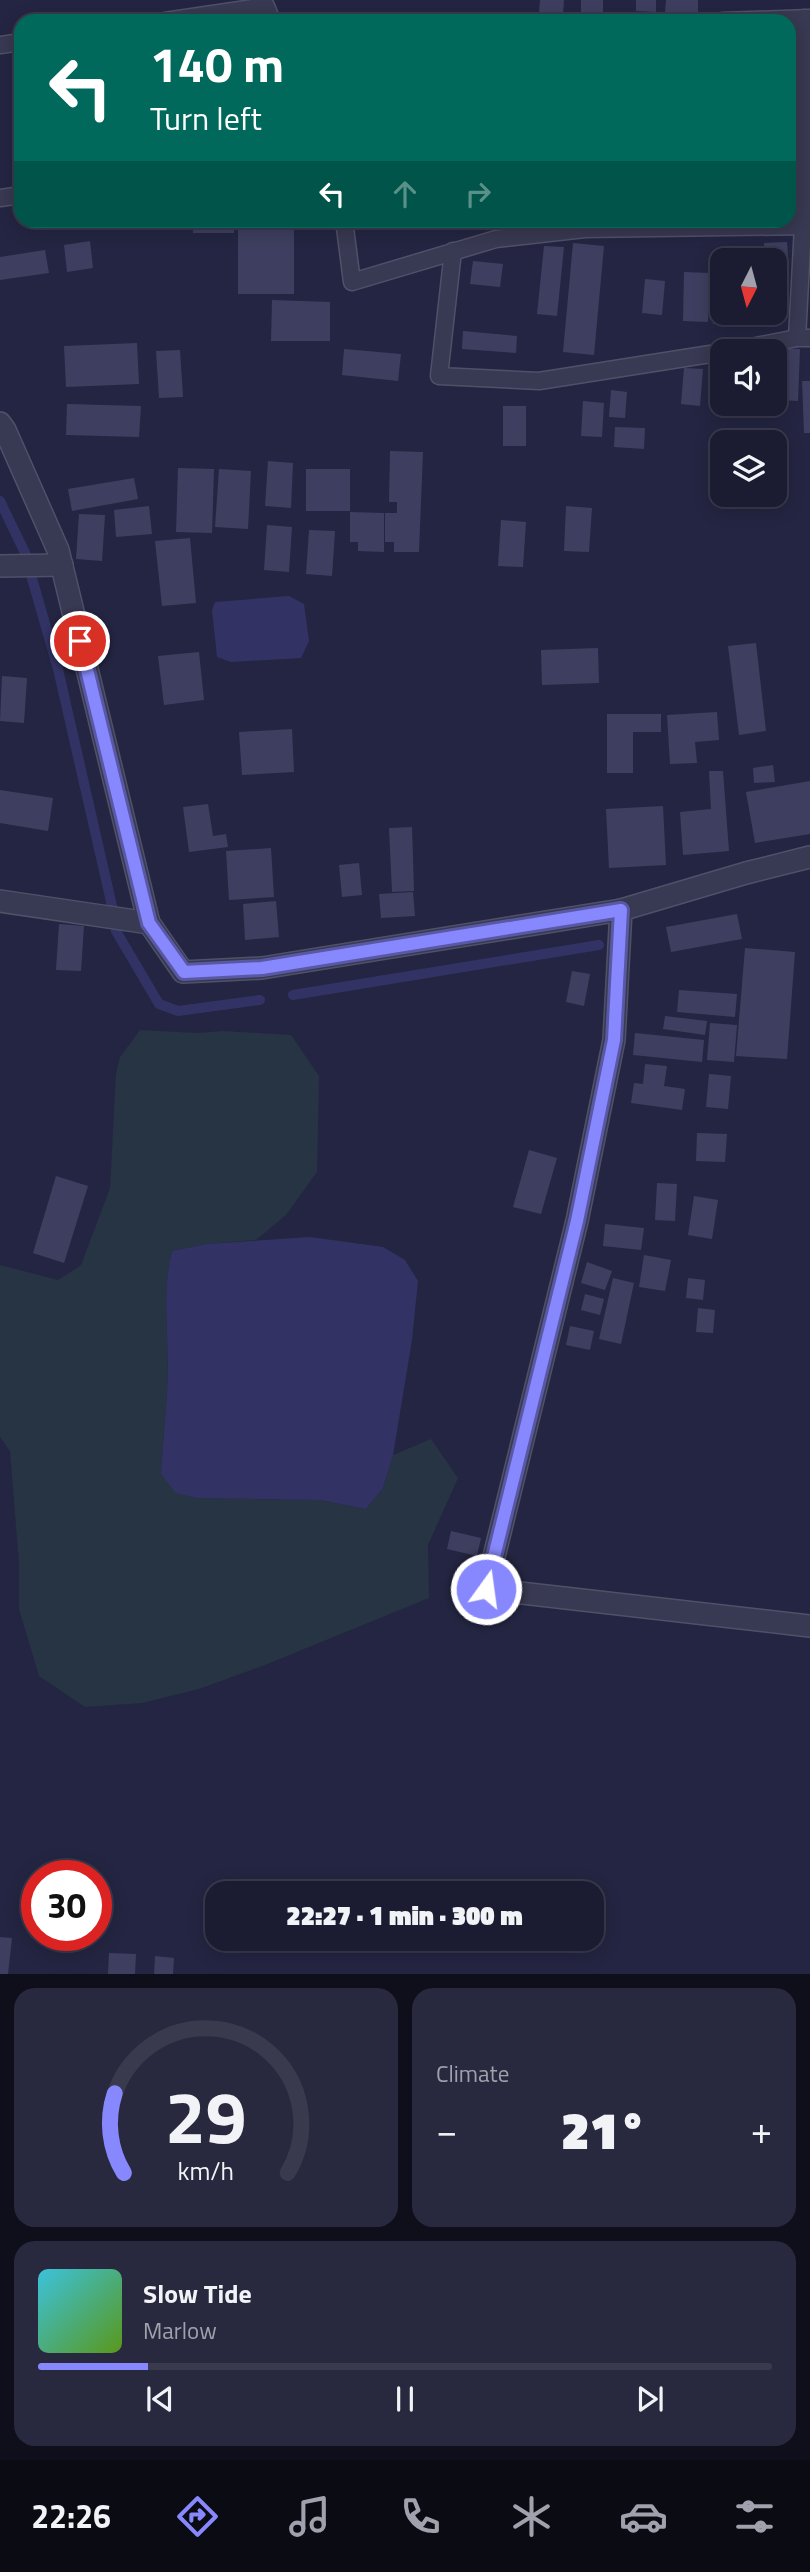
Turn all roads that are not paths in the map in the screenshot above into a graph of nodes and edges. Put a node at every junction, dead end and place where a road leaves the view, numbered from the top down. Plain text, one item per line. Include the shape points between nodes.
1 (212, 14) edge
2 (269, 14) edge
3 (807, 18) edge
4 (807, 226) edge
5 (345, 228) edge
6 (659, 228) edge
7 (453, 251) junction
8 (803, 338) edge
9 (710, 354) edge
10 (0, 423) edge
11 (62, 565) junction
12 (0, 566) edge
13 (810, 858) edge
14 (0, 901) edge
15 (621, 910) junction
16 (149, 923) junction
17 (810, 1626) edge

1 - 2 lane via 265,6
3 - 4 lane
4 - 8 lane
5 - 7 lane via 352,282
6 - 7 lane via 585,229 496,239
7 - 9 lane via 439,376 539,381
10 - 11 street
11 - 12 street
11 - 16 street
13 - 15 street
14 - 16 street
15 - 16 street via 262,968 184,972
15 - 17 street via 611,1053 577,1221 486,1589

